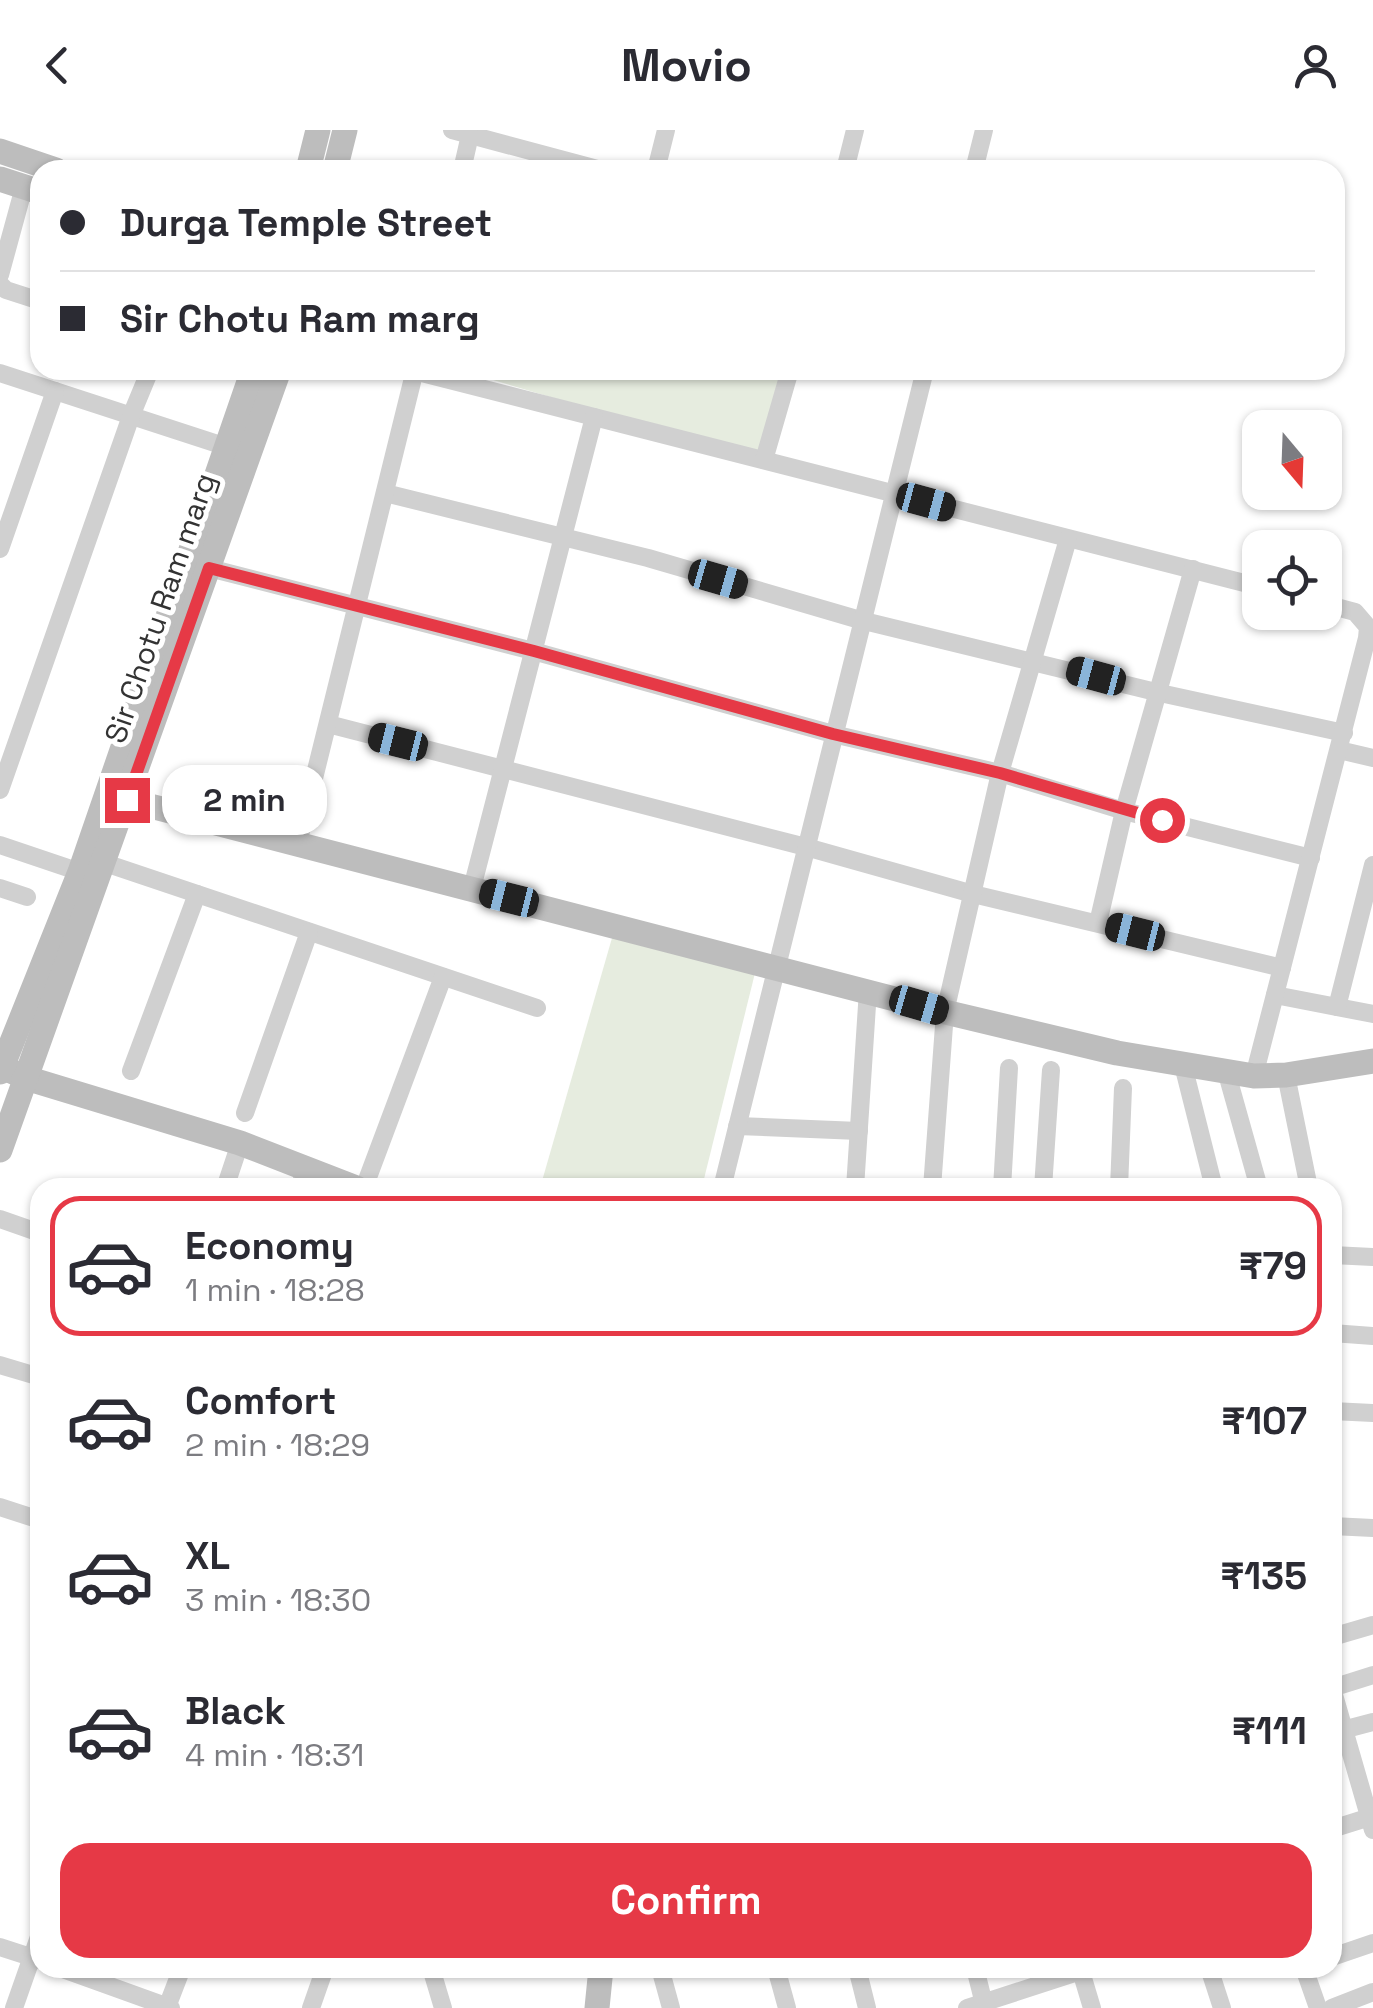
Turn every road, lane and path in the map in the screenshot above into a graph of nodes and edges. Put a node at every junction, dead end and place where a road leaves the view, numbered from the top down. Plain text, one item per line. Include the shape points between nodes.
1 (318, 130) edge
2 (345, 130) edge
3 (666, 130) edge
4 (855, 130) edge
5 (984, 130) edge
6 (461, 132) edge
7 (0, 151) edge
8 (310, 160) edge
9 (338, 160) edge
10 (462, 160) edge
11 (565, 160) edge
12 (658, 160) edge
13 (848, 160) edge
14 (976, 160) edge
15 (30, 161) edge
16 (21, 186) edge
17 (0, 275) edge
18 (0, 284) edge
19 (30, 298) edge
20 (0, 373) edge
21 (146, 380) edge
22 (250, 380) edge
23 (275, 380) edge
24 (412, 380) edge
25 (452, 380) edge
26 (787, 380) edge
27 (922, 380) edge
28 (55, 391) junction
29 (130, 416) junction
30 (594, 417) junction
31 (227, 447) junction
32 (764, 460) junction
33 (385, 492) junction
34 (894, 494) junction
35 (563, 537) junction
36 (1068, 539) junction
37 (0, 549) edge
38 (209, 568) junction
39 (1193, 570) junction
40 (1242, 582) edge
41 (357, 606) junction
42 (1342, 609) edge
43 (860, 620) junction
44 (534, 651) junction
45 (1033, 660) junction
46 (1160, 693) junction
47 (328, 724) junction
48 (833, 734) junction
49 (1342, 742) junction
50 (1373, 758) edge
51 (503, 769) junction
52 (1000, 773) junction
53 (0, 790) edge
54 (127, 800) junction
55 (1124, 811) junction
56 (298, 844) junction
57 (806, 846) junction
58 (2, 851) edge
59 (1311, 858) junction
60 (1373, 865) edge
61 (93, 868) junction
62 (0, 888) edge
63 (472, 888) junction
64 (197, 894) junction
65 (972, 894) junction
66 (27, 897) dead end
67 (1098, 923) junction
68 (310, 932) junction
69 (777, 966) junction
70 (1282, 968) junction
71 (443, 977) junction
72 (868, 990) junction
73 (1276, 995) junction
74 (1337, 1007) junction
75 (537, 1008) dead end
76 (944, 1012) junction
77 (1373, 1014) edge
78 (1373, 1061) edge
79 (1182, 1066) junction
80 (1009, 1068) dead end
81 (1, 1069) edge
82 (1051, 1070) dead end
83 (131, 1071) dead end
84 (1227, 1074) junction
85 (1286, 1075) junction
86 (1254, 1076) junction
87 (26, 1078) junction
88 (1123, 1088) dead end
89 (245, 1113) dead end
90 (737, 1126) junction
91 (859, 1131) junction
92 (240, 1143) junction
93 (0, 1150) edge
94 (228, 1178) edge
95 (302, 1178) edge
96 (368, 1178) edge
97 (724, 1178) edge
98 (857, 1178) edge
99 (933, 1178) edge
100 (1003, 1178) edge
101 (1044, 1178) edge
102 (1118, 1178) edge
103 (1211, 1178) edge
104 (1256, 1178) edge
105 (1308, 1178) edge
106 (0, 1220) edge
107 (30, 1230) edge
108 (1342, 1255) edge
109 (1373, 1257) edge
110 (1342, 1334) edge
111 (1373, 1336) edge
112 (0, 1365) edge
113 (30, 1374) edge
114 (1342, 1411) edge
115 (1373, 1413) edge
116 (0, 1507) edge
117 (30, 1517) edge
118 (1342, 1526) edge
119 (1373, 1528) edge
120 (1373, 1625) edge
121 (1342, 1634) edge
122 (1373, 1675) edge
123 (1342, 1685) edge
124 (1373, 1722) edge
125 (1342, 1731) edge
126 (1342, 1745) edge
127 (1372, 1821) edge
128 (1342, 1827) edge
129 (1373, 1943) edge
130 (0, 1947) edge
131 (1342, 1954) edge
132 (30, 1957) edge
133 (30, 1972) edge
134 (88, 1978) edge
135 (179, 1978) edge
136 (322, 1978) edge
137 (434, 1978) edge
138 (599, 1978) edge
139 (663, 1978) edge
140 (779, 1978) edge
141 (860, 1978) edge
142 (976, 1978) edge
143 (1055, 1978) edge
144 (1083, 1978) edge
145 (1212, 1978) edge
146 (1308, 1978) edge
147 (1373, 1992) edge
148 (979, 2006) edge
149 (169, 2007) edge
150 (14, 2008) edge
151 (311, 2008) edge
152 (442, 2008) edge
153 (596, 2008) edge
154 (671, 2008) edge
155 (787, 2008) edge
156 (867, 2008) edge
157 (1092, 2008) edge
158 (1222, 2008) edge
159 (1318, 2008) edge
160 (1332, 2008) edge

1 - 8 street
2 - 9 street
3 - 12 street
4 - 13 street
5 - 14 street
6 - 10 street
6 - 11 street
7 - 15 street
16 - 17 street
18 - 19 street
20 - 28 street
21 - 29 street
22 - 31 street, Sir Chotu Ram marg
23 - 38 street, Sir Chotu Ram marg
24 - 33 street
25 - 30 street
26 - 32 street
27 - 34 street
28 - 29 street
28 - 37 street
29 - 31 street
29 - 53 street
30 - 32 street
30 - 35 street
31 - 61 street, Sir Chotu Ram marg
32 - 34 street
33 - 35 street
33 - 41 street
34 - 36 street
34 - 43 street
35 - 43 street
35 - 44 street
36 - 39 street
36 - 45 street
38 - 41 street
38 - 54 street, Sir Chotu Ram marg
39 - 40 street
39 - 46 street
41 - 44 street
41 - 47 street
42 - 49 street via 1355,612 1368,628
43 - 45 street
43 - 48 street
44 - 48 street
44 - 51 street
45 - 46 street
45 - 52 street
46 - 49 street
46 - 55 street
47 - 51 street
47 - 56 street
48 - 52 street
48 - 57 street
49 - 50 street
49 - 59 street
51 - 57 street
51 - 63 street
52 - 55 street
52 - 65 street
54 - 56 street
54 - 61 street, Sir Chotu Ram marg
55 - 59 street
55 - 67 street
56 - 63 street
57 - 65 street
57 - 69 street
58 - 61 street
59 - 70 street
60 - 74 street
61 - 64 street
61 - 81 street, Sir Chotu Ram marg
61 - 87 street, Sir Chotu Ram marg
62 - 66 street
63 - 69 street
64 - 68 street
64 - 83 street
65 - 67 street
65 - 76 street
67 - 70 street
68 - 71 street
68 - 89 street
69 - 72 street
69 - 90 street
70 - 73 street
71 - 75 street
71 - 96 street
72 - 76 street
72 - 91 street
73 - 74 street
73 - 86 street
74 - 77 street
76 - 79 street
76 - 99 street
78 - 85 street
79 - 84 street
79 - 103 street
80 - 100 street
81 - 87 street
82 - 101 street
84 - 86 street
84 - 104 street
85 - 86 street
85 - 105 street
87 - 92 street
87 - 93 street, Sir Chotu Ram marg
88 - 102 street
90 - 91 street
90 - 97 street
91 - 98 street
92 - 94 street
92 - 95 street
106 - 107 street
108 - 109 street
110 - 111 street
112 - 113 street
114 - 115 street
116 - 117 street
118 - 119 street
120 - 121 street
122 - 123 street
124 - 125 street
126 - 127 street
127 - 128 street
129 - 131 street
130 - 132 street
133 - 150 street
134 - 149 street
135 - 149 street
136 - 151 street
137 - 152 street
138 - 153 street
139 - 154 street
140 - 155 street
141 - 156 street
142 - 148 street
143 - 148 street
144 - 157 street
145 - 158 street
146 - 159 street
147 - 160 street

